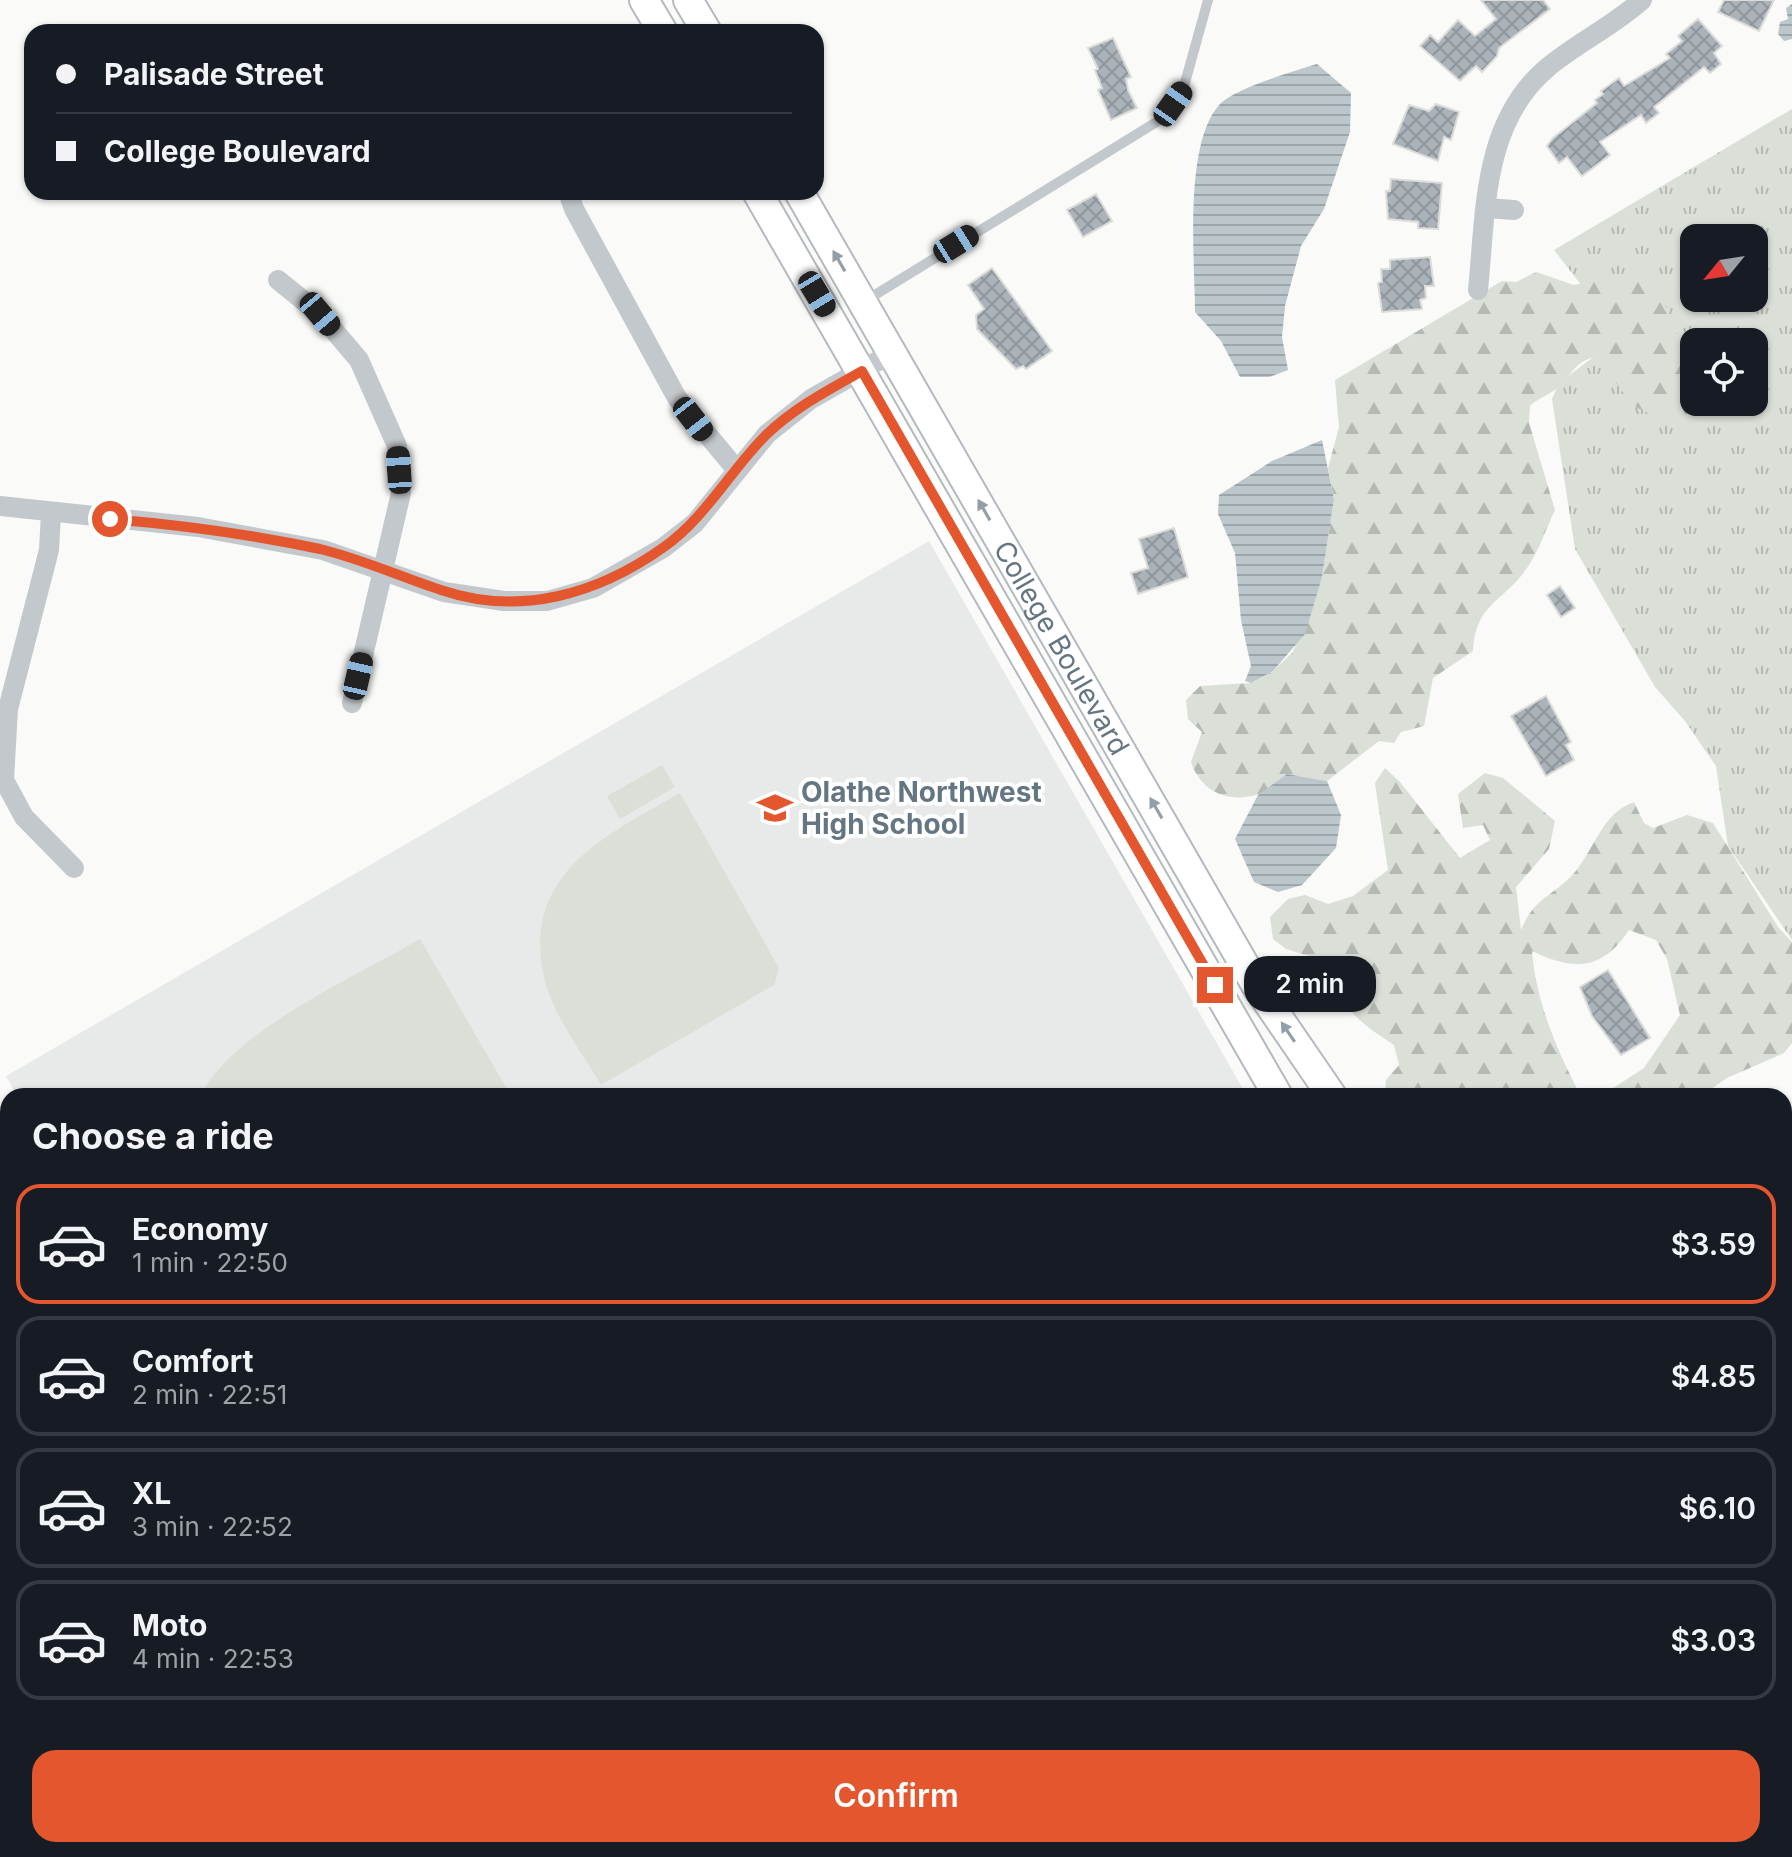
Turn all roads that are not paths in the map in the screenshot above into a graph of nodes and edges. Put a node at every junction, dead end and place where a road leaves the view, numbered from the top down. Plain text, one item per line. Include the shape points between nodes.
1 (644, 0) edge
2 (688, 0) edge
3 (1208, 0) edge
4 (1642, 0) edge
5 (658, 24) edge
6 (702, 24) edge
7 (571, 200) edge
8 (762, 200) edge
9 (804, 200) edge
10 (1486, 208) junction
11 (1514, 210) dead end
12 (278, 280) dead end
13 (1478, 290) dead end
14 (863, 302) junction
15 (892, 353) junction
16 (862, 371) junction
17 (736, 469) junction
18 (0, 506) edge
19 (51, 514) junction
20 (383, 569) junction
21 (352, 703) dead end
22 (74, 868) dead end
23 (1273, 1088) edge
24 (1327, 1088) edge

1 - 5 main road
2 - 6 main road
3 - 14 lane via 1183,90 1163,118
4 - 10 street via 1546,69 1518,100 1497,140
7 - 17 street via 677,398
8 - 16 main road, College Boulevard
14 -> 9 main road, College Boulevard
10 - 11 street
10 - 13 street
12 - 20 street via 320,314 359,360 397,446 401,493
14 - 15 main road, College Boulevard
15 - 16 street
24 -> 15 main road, College Boulevard via 1256,985
16 - 17 street via 811,399 767,434
16 - 23 main road, College Boulevard
17 - 20 street via 695,523 663,548 593,588 562,597 489,599 444,592
18 - 19 street
19 - 20 street via 198,527 323,550
19 - 22 street via 49,550 8,709 4,780 24,817
20 - 21 street

